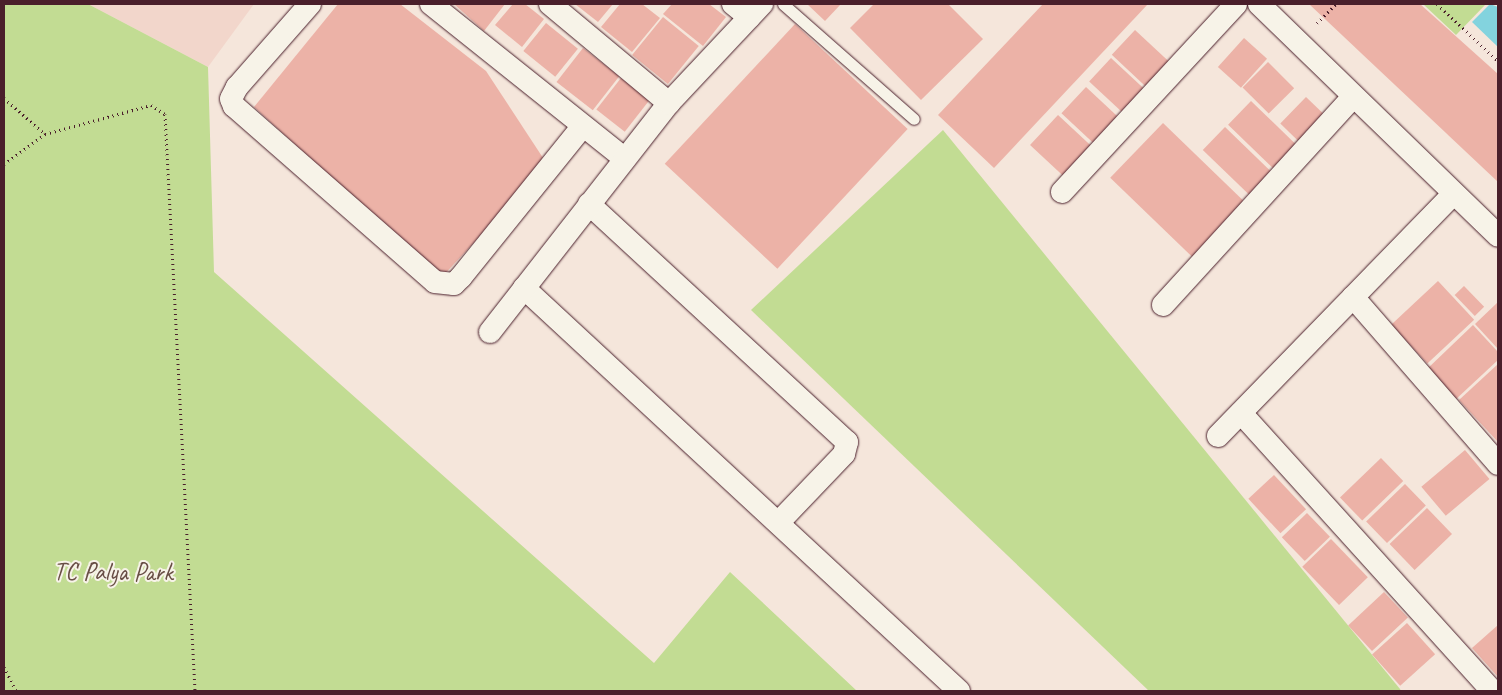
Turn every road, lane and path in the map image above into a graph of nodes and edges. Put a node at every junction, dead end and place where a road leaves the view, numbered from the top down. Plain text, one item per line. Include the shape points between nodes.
1 (310, 4) edge
2 (431, 4) edge
3 (550, 4) edge
4 (783, 4) edge
5 (1236, 4) edge
6 (1259, 4) edge
7 (1336, 4) edge
8 (1437, 4) edge
9 (748, 8) edge
10 (1317, 23) dead end
11 (1498, 61) edge
12 (1353, 97) junction
13 (4, 98) edge
14 (669, 103) junction
15 (914, 119) dead end
16 (583, 126) junction
17 (45, 134) junction
18 (625, 159) junction
19 (4, 164) edge
20 (1062, 192) dead end
21 (1453, 194) junction
22 (589, 204) junction
23 (1498, 236) edge
24 (524, 288) junction
25 (1353, 297) junction
26 (1163, 305) dead end
27 (490, 332) dead end
28 (1241, 413) junction
29 (1218, 436) dead end
30 (1498, 464) edge
31 (778, 523) junction
32 (4, 667) edge
33 (16, 691) edge
34 (195, 691) edge
35 (960, 691) edge
36 (1492, 691) edge

1 - 16 street via 237,87 231,99 234,106 435,282 454,284 461,277
2 - 16 street
3 - 14 street
4 - 15 lane
5 - 20 street
6 - 12 street
7 - 10 path
8 - 11 path
9 - 14 street
12 - 21 street
12 - 26 street
13 - 17 path
14 - 18 street
16 - 18 street
17 - 19 path
17 - 34 path via 151,105 165,114
18 - 22 street
21 - 23 street
21 - 25 street
22 - 24 street
22 - 31 street via 848,442 844,454
24 - 27 street
24 - 31 street
25 - 28 street
25 - 30 street
28 - 29 street
28 - 36 street
31 - 35 street
32 - 33 path

